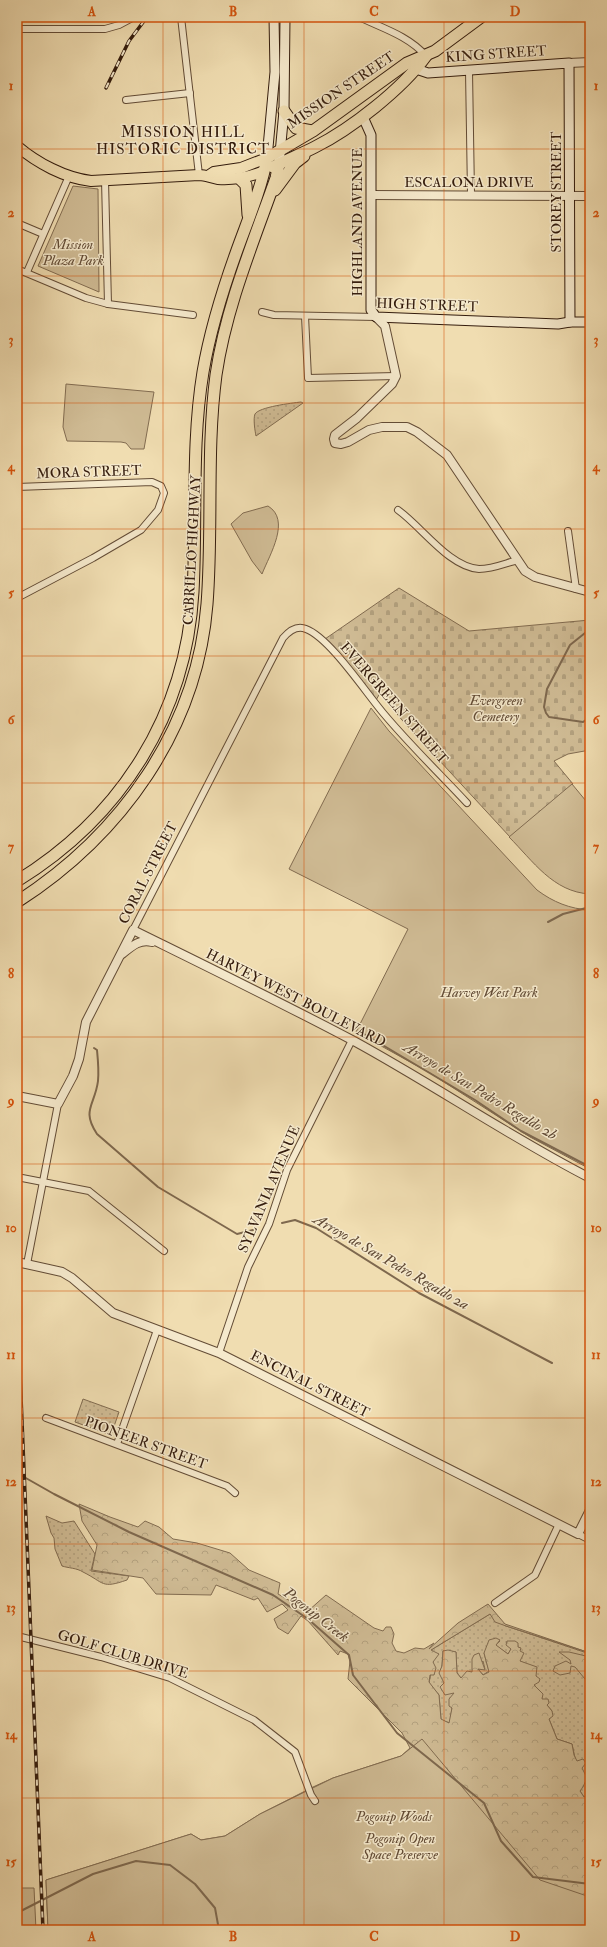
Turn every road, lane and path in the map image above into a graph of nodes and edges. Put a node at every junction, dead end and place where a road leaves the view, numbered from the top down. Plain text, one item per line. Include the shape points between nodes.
1 (134, 17) edge
2 (181, 17) edge
3 (274, 17) edge
4 (285, 17) edge
5 (359, 17) edge
6 (481, 17) edge
7 (17, 29) edge
8 (426, 56) junction
9 (590, 62) edge
10 (569, 63) junction
11 (412, 66) junction
12 (469, 71) junction
13 (190, 93) junction
14 (126, 100) dead end
15 (284, 111) junction
16 (363, 117) junction
17 (313, 131) junction
18 (17, 146) edge
19 (316, 147) junction
20 (282, 148) junction
21 (267, 158) junction
22 (279, 164) junction
23 (264, 171) junction
24 (204, 175) junction
25 (69, 176) junction
26 (239, 178) junction
27 (105, 180) junction
28 (471, 194) junction
29 (371, 195) junction
30 (571, 196) junction
31 (590, 196) edge
32 (269, 198) junction
33 (248, 220) junction
34 (17, 223) edge
35 (44, 234) junction
36 (17, 269) edge
37 (26, 272) junction
38 (108, 304) junction
39 (262, 312) dead end
40 (193, 315) dead end
41 (305, 316) junction
42 (376, 317) junction
43 (570, 322) junction
44 (590, 322) edge
45 (396, 376) junction
46 (17, 488) edge
47 (398, 510) dead end
48 (568, 530) dead end
49 (518, 560) junction
50 (576, 589) junction
51 (590, 592) edge
52 (17, 598) edge
53 (298, 628) joint
54 (467, 803) dead end
55 (17, 881) edge
56 (17, 902) edge
57 (133, 930) junction
58 (159, 943) junction
59 (120, 956) junction
60 (352, 1040) junction
61 (17, 1096) edge
62 (58, 1104) junction
63 (17, 1177) edge
64 (590, 1178) edge
65 (44, 1182) junction
66 (164, 1251) dead end
67 (17, 1262) edge
68 (27, 1264) junction
69 (157, 1330) junction
70 (219, 1353) junction
71 (46, 1418) dead end
72 (117, 1444) junction
73 (235, 1493) dead end
74 (590, 1510) edge
75 (559, 1524) junction
76 (578, 1534) junction
77 (590, 1540) edge
78 (494, 1603) dead end
79 (17, 1636) edge
80 (315, 1800) dead end

1 - 7 street via 105,29
2 - 13 street
3 - 21 main road via 275,72
4 - 15 main road
5 - 8 street via 410,40
6 - 8 highway, MISSION STREET
8 - 11 highway, MISSION STREET
9 - 10 street, KING STREET
10 - 12 main road, KING STREET
10 - 30 main road, STOREY STREET
11 - 12 main road, KING STREET via 428,73
11 - 16 highway, MISSION STREET
11 - 17 highway, MISSION STREET
12 - 28 street
13 - 14 street
13 - 24 street
15 - 17 highway via 296,128
15 - 20 main road
16 - 19 highway, MISSION STREET
16 - 29 main road, HIGHLAND AVENUE via 371,135
17 - 20 highway, MISSION STREET
18 - 25 main road, MISSION STREET via 36,160
19 - 22 highway, MISSION STREET
19 - 32 highway via 295,163
20 - 21 highway, MISSION STREET
20 - 22 main road
21 - 23 highway, CABRILLO HIGHWAY
21 - 24 main road, MISSION STREET via 241,168
22 - 23 highway, MISSION STREET
22 - 32 highway, CABRILLO HIGHWAY
23 - 26 main road, MISSION STREET
23 - 33 highway, CABRILLO HIGHWAY
24 - 26 main road, MISSION STREET via 216,179
24 - 27 main road, MISSION STREET
25 - 27 main road, MISSION STREET via 85,180
25 - 35 street
26 - 33 highway via 246,185
27 - 38 street
28 - 29 street, ESCALONA DRIVE
28 - 30 street, ESCALONA DRIVE
29 - 42 main road, HIGHLAND AVENUE via 371,310
30 - 31 street, ESCALONA DRIVE
30 - 43 main road, STOREY STREET
32 - 56 highway, CABRILLO HIGHWAY via 233,303 218,366 212,425 207,606 200,651 188,695 160,757 120,813 78,857
33 - 55 highway, CABRILLO HIGHWAY via 218,307 202,381 196,442 192,607 184,652 172,696 146,750 112,800 70,844
34 - 35 street
35 - 37 street
36 - 37 street
37 - 38 street via 86,298
38 - 40 street
39 - 41 street, HIGH STREET
41 - 42 street, HIGH STREET
41 - 45 street via 308,378
42 - 43 main road, HIGH STREET via 558,324
42 - 45 street, HIGHLAND AVENUE via 385,326
43 - 44 main road, HIGH STREET
45 - 49 street via 392,384 357,418 335,435 335,443 348,442 382,426 407,427 417,432 447,454
46 - 52 street, MORA STREET via 152,482 161,486 164,493 162,503 141,530
47 - 49 street via 445,552 468,567 492,568
48 - 50 street
49 - 50 street via 525,571 536,577
50 - 51 street
53 - 54 street, EVERGREEN STREET via 306,628 318,636 338,656 384,714
53 - 57 street, CORAL STREET via 283,638
57 - 58 street, HARVEY WEST BOULEVARD
57 - 59 street, CORAL STREET
58 - 59 street via 145,940 138,942
58 - 60 street, HARVEY WEST BOULEVARD
59 - 62 street, CORAL STREET via 86,1022 79,1059
60 - 64 street, HARVEY WEST BOULEVARD
60 - 70 street, SYLVANIA AVENUE via 287,1170 269,1224 248,1267
61 - 62 street
62 - 65 street
63 - 65 street
65 - 66 street via 89,1190
65 - 68 street
67 - 68 street, ENCINAL STREET
68 - 69 street, ENCINAL STREET via 62,1272 113,1313
69 - 70 street, ENCINAL STREET
69 - 72 street
70 - 75 street, ENCINAL STREET
71 - 72 street, PIONEER STREET
72 - 73 street, PIONEER STREET via 227,1486
74 - 76 street
75 - 76 street, ENCINAL STREET
75 - 78 street via 536,1575
76 - 77 street, ENCINAL STREET
79 - 80 street, GOLF CLUB DRIVE via 170,1678 254,1720 295,1752

